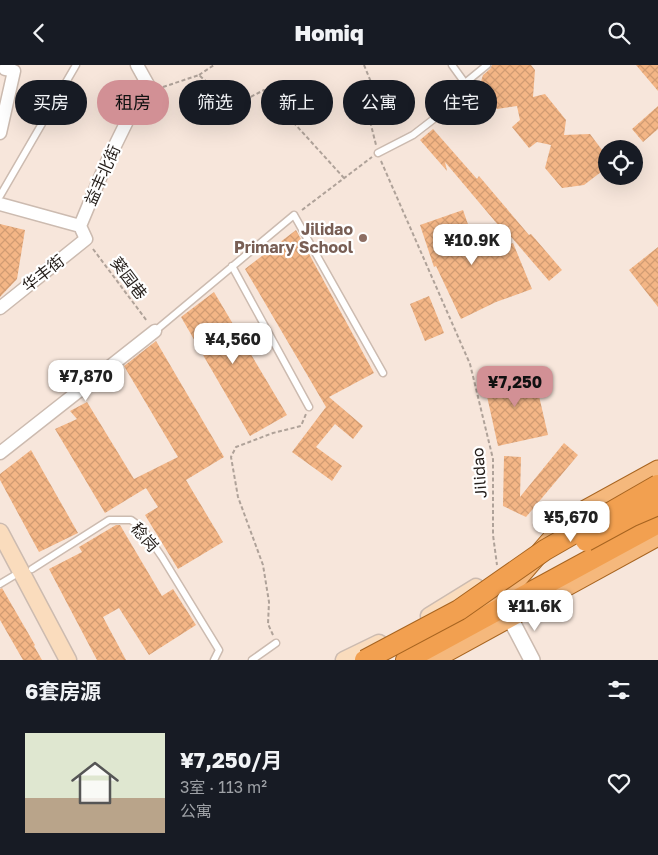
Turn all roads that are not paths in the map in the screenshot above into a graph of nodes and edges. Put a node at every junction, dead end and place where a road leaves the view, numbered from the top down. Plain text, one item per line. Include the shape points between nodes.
1 (76, 65) edge
2 (136, 65) edge
3 (452, 65) edge
4 (486, 65) edge
5 (5, 69) dead end
6 (463, 80) edge
7 (468, 80) edge
8 (426, 125) edge
9 (0, 133) edge
10 (378, 153) road end
11 (0, 196) edge
12 (0, 204) edge
13 (80, 226) junction
14 (86, 239) joint
15 (232, 266) junction
16 (0, 308) edge
17 (155, 331) joint
18 (382, 373) dead end
19 (309, 407) road end
20 (0, 453) edge
21 (658, 470) edge
22 (658, 485) edge
23 (658, 505) edge
24 (658, 513) edge
25 (569, 519) junction
26 (658, 523) edge
27 (0, 532) edge
28 (658, 537) edge
29 (27, 570) junction
30 (0, 584) edge
31 (499, 600) junction
32 (459, 610) junction
33 (510, 618) junction
34 (276, 643) road end
35 (68, 660) edge
36 (214, 660) edge
37 (252, 660) edge
38 (344, 660) edge
39 (364, 660) edge
40 (386, 660) edge
41 (406, 660) edge
42 (432, 660) edge
43 (532, 660) edge

1 - 11 lane
2 - 13 street, 益丰北街 via 152,93 132,111
3 - 6 lane
4 - 7 lane
5 - 9 street via 14,71
8 - 10 lane
12 - 13 street
13 - 14 street, 益丰北街
14 - 16 street, 华丰街
15 - 17 lane
15 - 18 lane via 294,215
15 - 19 lane
17 - 20 street
21 - 25 main road
22 - 32 highway, bridge via 545,550
23 - 32 highway, bridge via 605,530
24 - 31 main road
25 - 31 main road
25 - 38 main road via 498,572 437,611
26 - 41 highway
27 - 29 main road
28 - 33 main road
29 - 30 lane
29 - 35 main road
29 - 36 lane, 稔岗 via 109,520 131,520 142,528 162,557 219,650
31 - 40 main road
32 - 39 highway, bridge
33 - 42 main road
33 - 43 street
34 - 37 lane

